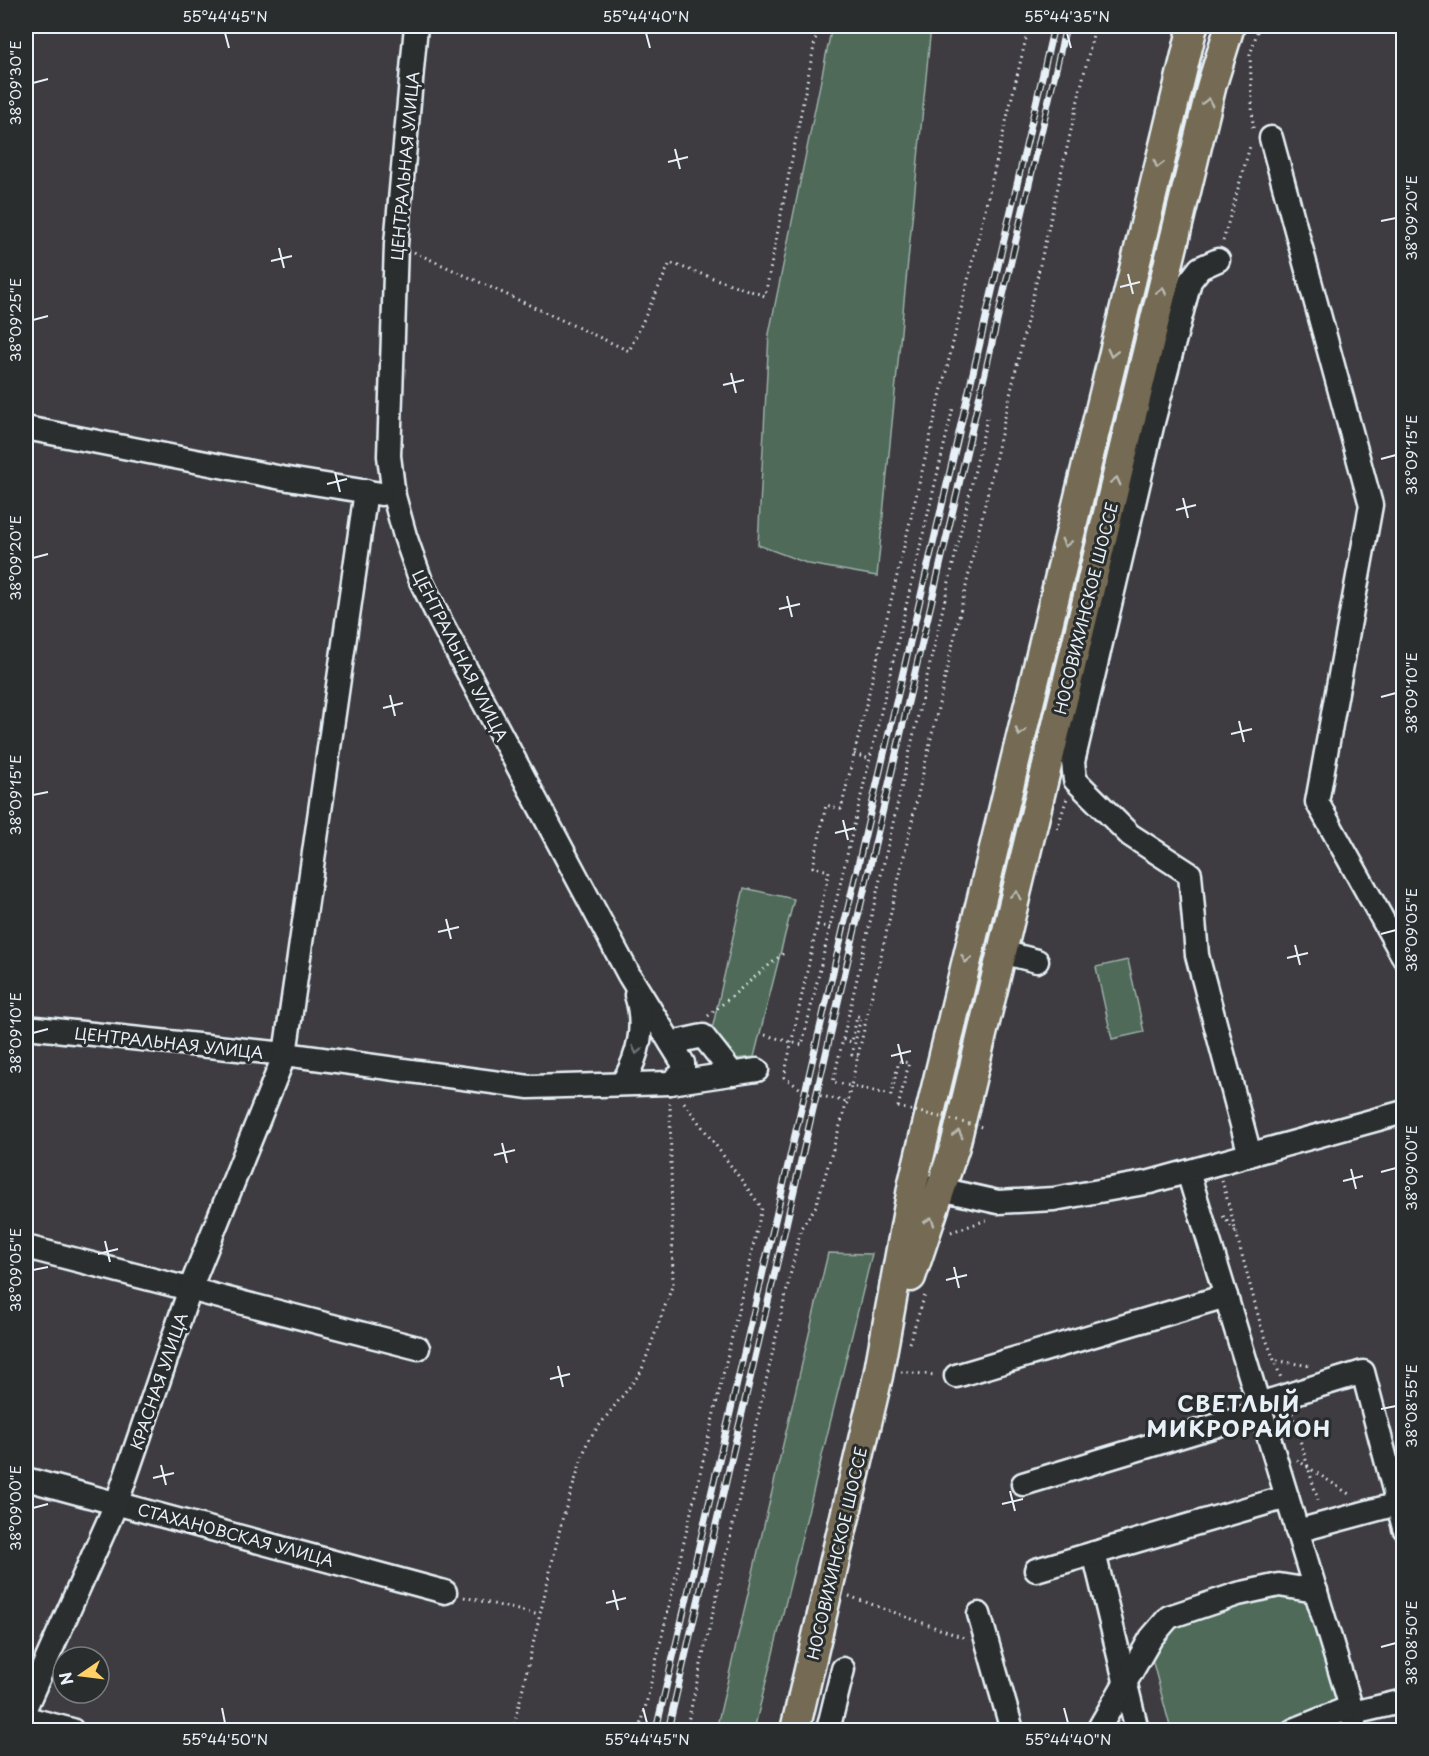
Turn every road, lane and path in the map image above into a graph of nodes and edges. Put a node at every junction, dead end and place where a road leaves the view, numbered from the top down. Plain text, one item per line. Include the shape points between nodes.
1 (416, 26) edge
2 (818, 26) edge
3 (1029, 26) edge
4 (1095, 26) edge
5 (1193, 26) edge
6 (1230, 26) edge
7 (1259, 26) edge
8 (1271, 138) dead end
9 (396, 244) junction
10 (1218, 260) joint
11 (952, 408) dead end
12 (987, 418) dead end
13 (26, 428) edge
14 (366, 491) junction
15 (394, 496) junction
16 (854, 754) junction
17 (870, 759) junction
18 (817, 925) junction
19 (831, 928) junction
20 (785, 952) dead end
21 (1002, 952) junction
22 (1404, 958) edge
23 (1037, 961) dead end
24 (629, 975) junction
25 (708, 1016) dead end
26 (26, 1027) edge
27 (765, 1035) dead end
28 (843, 1040) junction
29 (790, 1042) junction
30 (671, 1043) junction
31 (285, 1054) junction
32 (858, 1056) junction
33 (757, 1070) dead end
34 (733, 1074) junction
35 (623, 1082) junction
36 (670, 1083) junction
37 (851, 1086) junction
38 (847, 1102) junction
39 (1404, 1112) edge
40 (982, 1127) dead end
41 (1250, 1155) junction
42 (1217, 1164) junction
43 (1188, 1173) junction
44 (927, 1186) junction
45 (26, 1247) edge
46 (190, 1289) junction
47 (1226, 1296) junction
48 (1252, 1318) dead end
49 (1261, 1326) junction
50 (418, 1347) dead end
51 (1277, 1361) junction
52 (1320, 1366) dead end
53 (889, 1374) junction
54 (956, 1376) joint
55 (1287, 1395) junction
56 (1260, 1408) junction
57 (1270, 1442) junction
58 (1308, 1468) junction
59 (26, 1479) edge
60 (1023, 1484) dead end
61 (1287, 1497) junction
62 (117, 1502) junction
63 (1397, 1504) junction
64 (1374, 1510) junction
65 (1324, 1524) junction
66 (1404, 1528) edge
67 (1297, 1531) junction
68 (1094, 1553) junction
69 (1036, 1569) dead end
70 (1316, 1591) junction
71 (445, 1592) joint
72 (842, 1593) dead end
73 (979, 1614) dead end
74 (539, 1615) junction
75 (988, 1647) junction
76 (843, 1669) dead end
77 (1125, 1682) junction
78 (1404, 1701) edge
79 (26, 1706) edge
80 (1353, 1717) edge
81 (26, 1718) edge
82 (72, 1731) edge
83 (513, 1731) edge
84 (640, 1731) edge
85 (686, 1731) edge
86 (795, 1731) edge
87 (828, 1731) edge
88 (1012, 1731) edge
89 (1098, 1731) edge
90 (1137, 1731) edge
91 (1294, 1731) edge

1 - 9 street, ЦЕНТРАЛЬНАЯ УЛИЦА
2 - 9 path via 765,296 670,263 629,351
3 - 16 path
4 - 32 path
5 -> 44 main road, НОСОВИХИНСКОЕ ШОССЕ
21 -> 6 main road, НОСОВИХИНСКОЕ ШОССЕ via 1212,84
7 - 10 path via 1250,55 1253,135
8 - 22 street via 1371,505 1317,802
9 - 15 street, ЦЕНТРАЛЬНАЯ УЛИЦА via 389,456
10 - 41 street via 1200,268 1190,281 1073,762 1075,780 1130,835 1190,874 1197,955
11 - 17 path
12 - 28 path
13 - 14 street
14 - 15 street
14 - 31 street, КРАСНАЯ УЛИЦА
15 - 24 street, ЦЕНТРАЛЬНАЯ УЛИЦА via 421,581
16 - 17 path
16 - 18 path via 841,809 826,805 813,867 829,871
17 - 19 path
18 - 19 path
18 - 29 path
19 - 29 path via 802,1045
20 - 25 path
21 - 23 street
44 -> 21 main road, НОСОВИХИНСКОЕ ШОССЕ via 955,1146
24 - 30 street, ЦЕНТРАЛЬНАЯ УЛИЦА
24 -> 35 street via 638,1002 640,1036 633,1066
26 - 31 street, ЦЕНТРАЛЬНАЯ УЛИЦА
27 - 29 path
28 - 32 path via 852,1042 857,1016 861,1017 852,1055
28 - 37 path via 833,1082
29 - 38 path via 784,1077 805,1092
30 - 34 street via 703,1036
30 - 36 street, ЦЕНТРАЛЬНАЯ УЛИЦА via 684,1063 682,1073
31 - 35 street, ЦЕНТРАЛЬНАЯ УЛИЦА via 529,1087
31 - 46 street, КРАСНАЯ УЛИЦА
32 - 37 path
33 - 34 street, ЦЕНТРАЛЬНАЯ УЛИЦА
34 - 36 street, ЦЕНТРАЛЬНАЯ УЛИЦА
35 - 36 street, ЦЕНТРАЛЬНАЯ УЛИЦА
36 - 74 path via 673,1284 641,1372 588,1440 562,1520
36 - 84 path via 762,1208
37 - 38 path
37 - 40 path, bridge via 891,1095 899,1061 909,1063 898,1107
38 - 85 path via 816,1206 801,1228
39 - 41 street
41 - 42 street
42 - 43 street
42 - 49 path
43 - 44 street via 1019,1203
43 - 47 street
44 - 53 main road, НОСОВИХИНСКОЕ ШОССЕ
45 - 46 street
46 - 50 street
46 - 62 street, КРАСНАЯ УЛИЦА
47 - 54 street
47 - 56 street
48 - 49 path
49 - 51 path
51 - 52 path
51 - 55 path
53 - 54 path
53 - 86 main road, НОСОВИХИНСКОЕ ШОССЕ
55 - 56 street
55 - 58 path
55 - 63 street via 1363,1372
56 - 57 street
56 - 60 street
57 - 58 path
57 - 61 street
58 - 64 path
58 - 65 path
59 - 62 street, СТАХАНОВСКАЯ УЛИЦА
61 - 67 street
61 - 68 street
62 - 71 street, СТАХАНОВСКАЯ УЛИЦА
62 - 79 street, КРАСНАЯ УЛИЦА
63 - 64 street
63 - 66 street
64 - 65 street
65 - 67 street
67 - 70 street
68 - 69 street
68 - 77 street
70 - 77 street via 1279,1585 1169,1617 1151,1638
70 - 80 street
71 - 74 path
72 - 75 path
73 - 75 street
74 - 83 path
75 - 88 street
76 - 87 street
77 - 89 street
77 - 90 street
78 - 80 street
80 - 91 street
81 - 82 street

